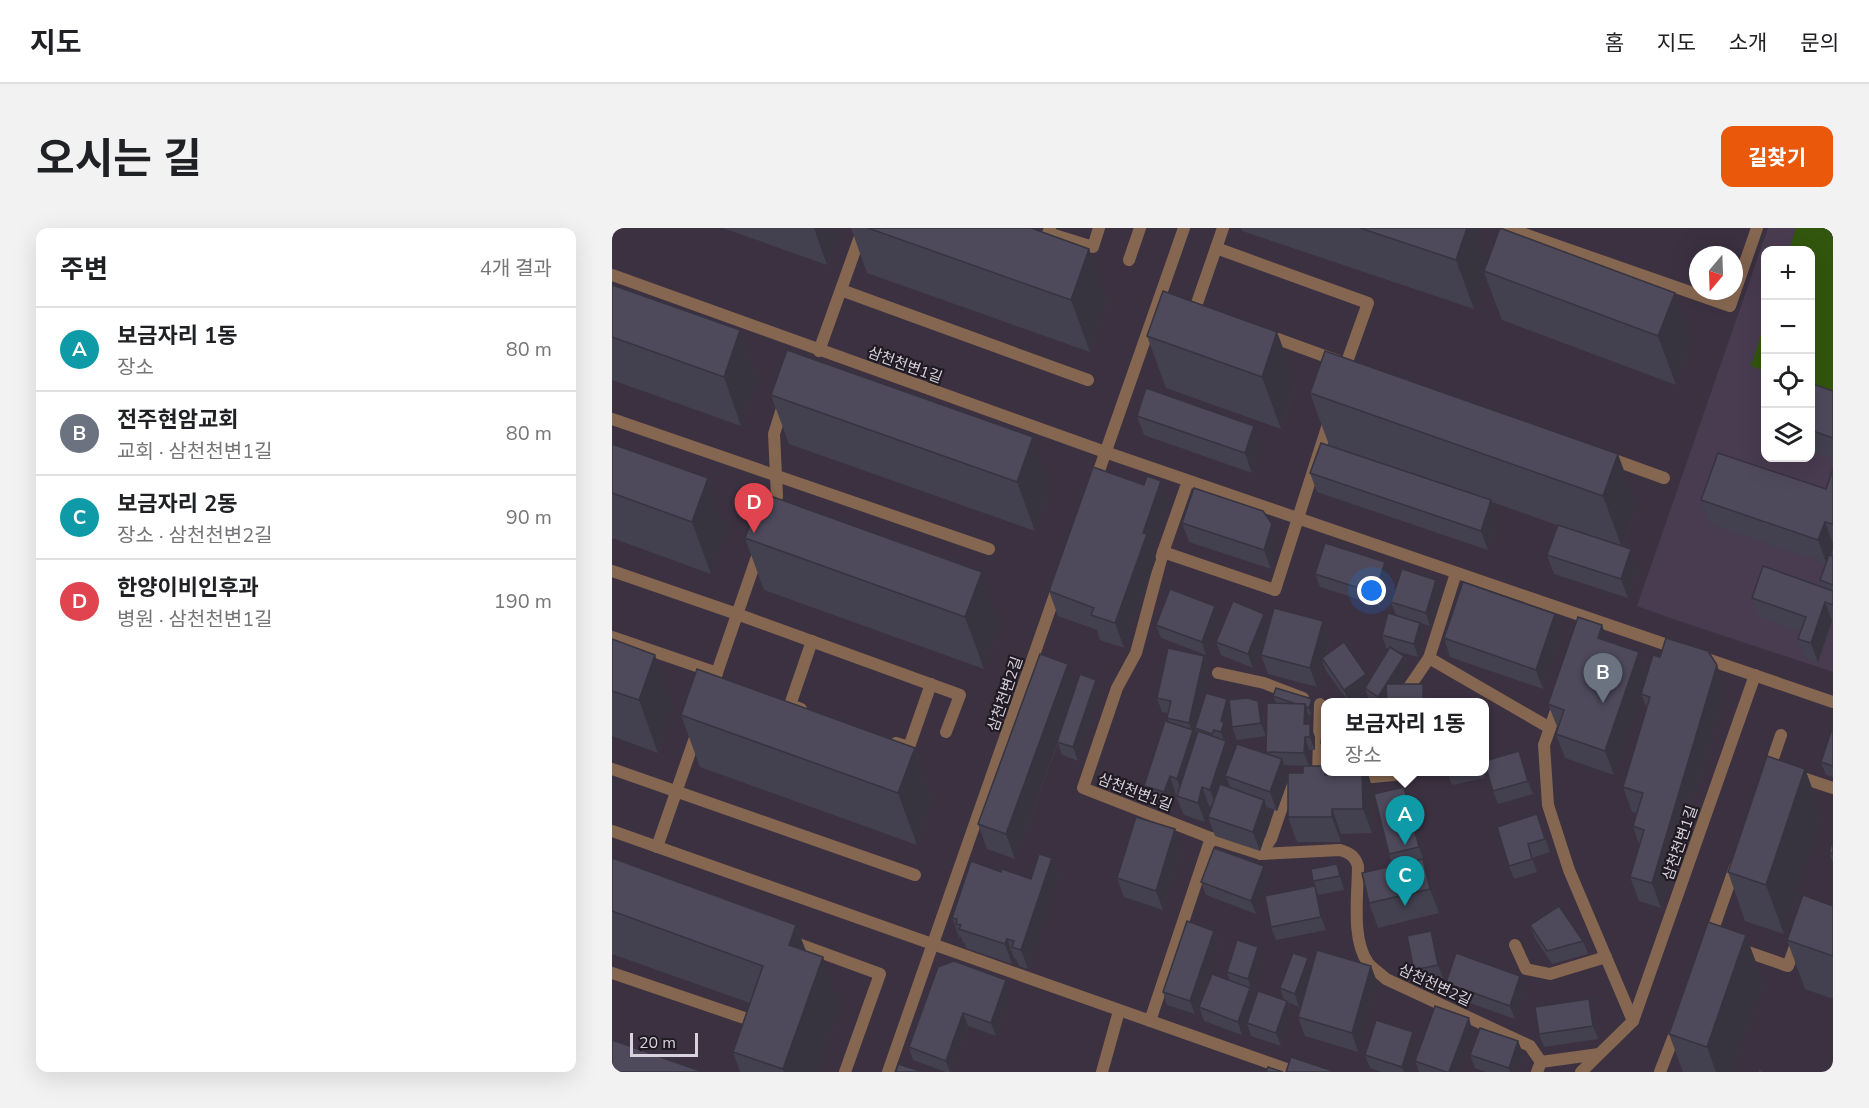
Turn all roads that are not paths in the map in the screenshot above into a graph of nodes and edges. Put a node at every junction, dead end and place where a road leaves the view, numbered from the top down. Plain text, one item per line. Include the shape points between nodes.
1 (862, 228) edge
2 (1050, 228) edge
3 (1099, 228) edge
4 (1140, 228) edge
5 (1184, 228) edge
6 (1223, 228) edge
7 (1507, 228) edge
8 (1757, 228) edge
9 (1216, 248) junction
10 (1129, 260) dead end
11 (612, 276) edge
12 (841, 290) junction
13 (1216, 317) edge
14 (1260, 333) edge
15 (819, 351) junction
16 (1352, 366) junction
17 (1088, 380) dead end
18 (1339, 386) edge
19 (788, 390) edge
20 (1333, 408) edge
21 (612, 419) edge
22 (1105, 452) junction
23 (1598, 454) edge
24 (776, 477) junction
25 (1664, 478) dead end
26 (1188, 481) junction
27 (1089, 497) edge
28 (770, 518) edge
29 (1299, 518) junction
30 (763, 539) edge
31 (989, 549) dead end
32 (1164, 552) junction
33 (612, 571) edge
34 (1456, 573) junction
35 (1062, 575) edge
36 (737, 614) junction
37 (612, 637) edge
38 (812, 641) junction
39 (1429, 658) junction
40 (717, 673) junction
41 (1218, 673) dead end
42 (1755, 675) junction
43 (931, 684) junction
44 (1560, 697) edge
45 (1402, 698) edge
46 (1833, 702) edge
47 (1321, 704) edge
48 (811, 712) edge
49 (1550, 728) junction
50 (946, 732) dead end
51 (1781, 735) dead end
52 (887, 740) edge
53 (612, 769) edge
54 (1329, 776) joint
55 (1383, 776) edge
56 (1833, 788) edge
57 (676, 792) junction
58 (612, 831) edge
59 (1211, 838) junction
60 (657, 847) junction
61 (1740, 853) edge
62 (1261, 854) junction
63 (915, 875) dead end
64 (1802, 924) edge
65 (779, 937) edge
66 (933, 945) junction
67 (1515, 945) dead end
68 (1606, 957) junction
69 (612, 973) edge
70 (1119, 1011) junction
71 (1681, 1016) edge
72 (1633, 1021) junction
73 (1150, 1022) junction
74 (757, 1034) edge
75 (1599, 1054) junction
76 (1539, 1067) edge
77 (1280, 1070) edge
78 (844, 1072) edge
79 (888, 1072) edge
80 (1102, 1072) edge
81 (1294, 1072) edge
82 (1581, 1072) edge
83 (1660, 1072) edge

1 - 12 street
2 - 3 street via 1048,233 1093,247
4 - 10 street
5 - 22 street
6 - 9 street
7 - 8 street via 1730,306
9 - 13 street via 1195,309
9 - 16 street via 1368,303
11 - 15 street, 삼천천변1길 via 801,350
12 - 15 street
12 - 17 street
14 - 16 street
15 - 22 street, 삼천천변1길
16 - 18 street
19 - 24 street via 774,434
20 - 29 street
21 - 24 street
22 - 26 street, 삼천천변1길
22 - 27 street
23 - 25 street
24 - 28 street via 777,496
24 - 31 street
26 - 29 street, 삼천천변1길
26 - 32 street, 삼천천변1길
29 - 32 street via 1275,590
29 - 34 street, 삼천천변1길
30 - 36 street
32 - 59 street, 삼천천변1길 via 1136,653 1118,688 1083,788
33 - 36 street
34 - 39 street
34 - 42 street, 삼천천변1길
35 - 66 street, 삼천천변2길
36 - 38 street
36 - 40 street
37 - 40 street
38 - 43 street
38 - 48 street via 789,705
39 - 45 street
39 - 49 street
40 - 57 street
41 - 47 street via 1264,683
42 - 46 street, 삼천천변1길
42 - 72 street, 삼천천변1길
43 - 50 street via 960,695
43 - 52 street via 909,747
44 - 49 street
49 - 68 street via 1544,745 1548,805 1569,870
51 - 56 street via 1768,772
53 - 57 street
54 - 55 street
54 - 62 street via 1288,789 1271,839
57 - 60 street
57 - 63 street
58 - 60 street
59 - 62 street, 삼천천변2길
59 - 73 street
60 - 66 street
61 - 64 street via 1717,944 1788,966
62 - 76 street, 삼천천변2길 via 1349,852 1358,866 1357,928 1369,964 1386,979 1530,1046
65 - 78 street via 880,974
66 - 70 street
66 - 79 street, 삼천천변2길
67 - 68 street via 1526,969 1551,974
68 - 72 street
69 - 74 street via 760,1024
70 - 73 street
70 - 80 street
71 - 83 street
72 - 75 street, 삼천천변1길
73 - 77 street
75 - 76 street
75 - 82 street, 삼천천변1길
77 - 81 street

